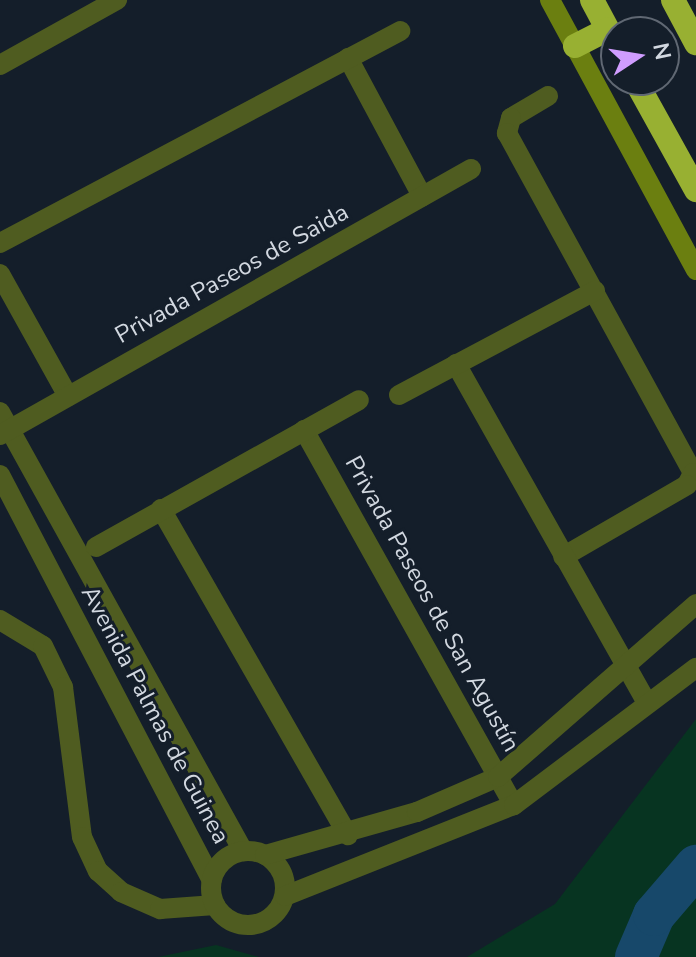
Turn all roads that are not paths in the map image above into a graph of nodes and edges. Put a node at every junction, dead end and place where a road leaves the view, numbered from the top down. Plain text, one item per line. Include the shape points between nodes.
1 (117, 0) edge
2 (550, 0) edge
3 (673, 0) edge
4 (400, 31) dead end
5 (600, 40) edge
6 (696, 43) edge
7 (575, 46) junction
8 (348, 58) junction
9 (0, 65) edge
10 (548, 96) dead end
11 (644, 96) edge
12 (471, 169) dead end
13 (696, 190) edge
14 (422, 196) junction
15 (0, 243) edge
16 (696, 270) edge
17 (0, 274) edge
18 (595, 291) junction
19 (456, 364) junction
20 (399, 395) dead end
21 (68, 396) junction
22 (359, 400) dead end
23 (3, 425) edge
24 (304, 430) junction
25 (0, 475) edge
26 (161, 509) junction
27 (88, 552) junction
28 (563, 557) junction
29 (696, 604) edge
30 (0, 620) edge
31 (696, 668) edge
32 (628, 670) junction
33 (647, 703) junction
34 (498, 777) junction
35 (514, 805) junction
36 (348, 835) junction
37 (243, 851) junction
38 (265, 855) junction
39 (212, 880) junction
40 (285, 896) junction
41 (215, 905) junction

1 - 9 street
2 - 7 street
3 - 6 highway
4 - 8 street
5 - 7 highway
7 - 16 street
8 - 14 street
8 - 15 street
10 - 18 street via 511,118 507,133
11 - 13 highway
12 - 14 street, Privada Paseos de Saida
14 - 21 street, Privada Paseos de Saida
17 - 21 street
18 - 19 street
18 - 28 street via 693,473 687,485
19 - 20 street
19 - 28 street
21 - 23 street, Privada Paseos de Saida
22 - 24 street
23 - 27 street, Avenida Palmas de Guinea
24 - 26 street
24 - 34 street, Privada Paseos de San Agustín
25 - 39 street, Avenida Palmas de Guinea
26 - 27 street
26 - 36 street
27 - 37 street, Avenida Palmas de Guinea
28 - 32 street
29 - 32 street, Avenida Palmas de Guinea
30 - 41 street via 43,646 63,687 82,837 98,871 121,892 160,909
31 - 33 street
32 - 33 street
32 - 34 street, Avenida Palmas de Guinea
33 - 35 street
34 - 35 street, Privada Paseos de San Agustín
34 - 36 street, Avenida Palmas de Guinea
35 - 40 street
36 - 38 street, Avenida Palmas de Guinea
37 - 38 street
37 - 39 street via 223,861
38 - 40 street via 281,871
39 - 41 street
40 - 41 street via 271,918 247,926

